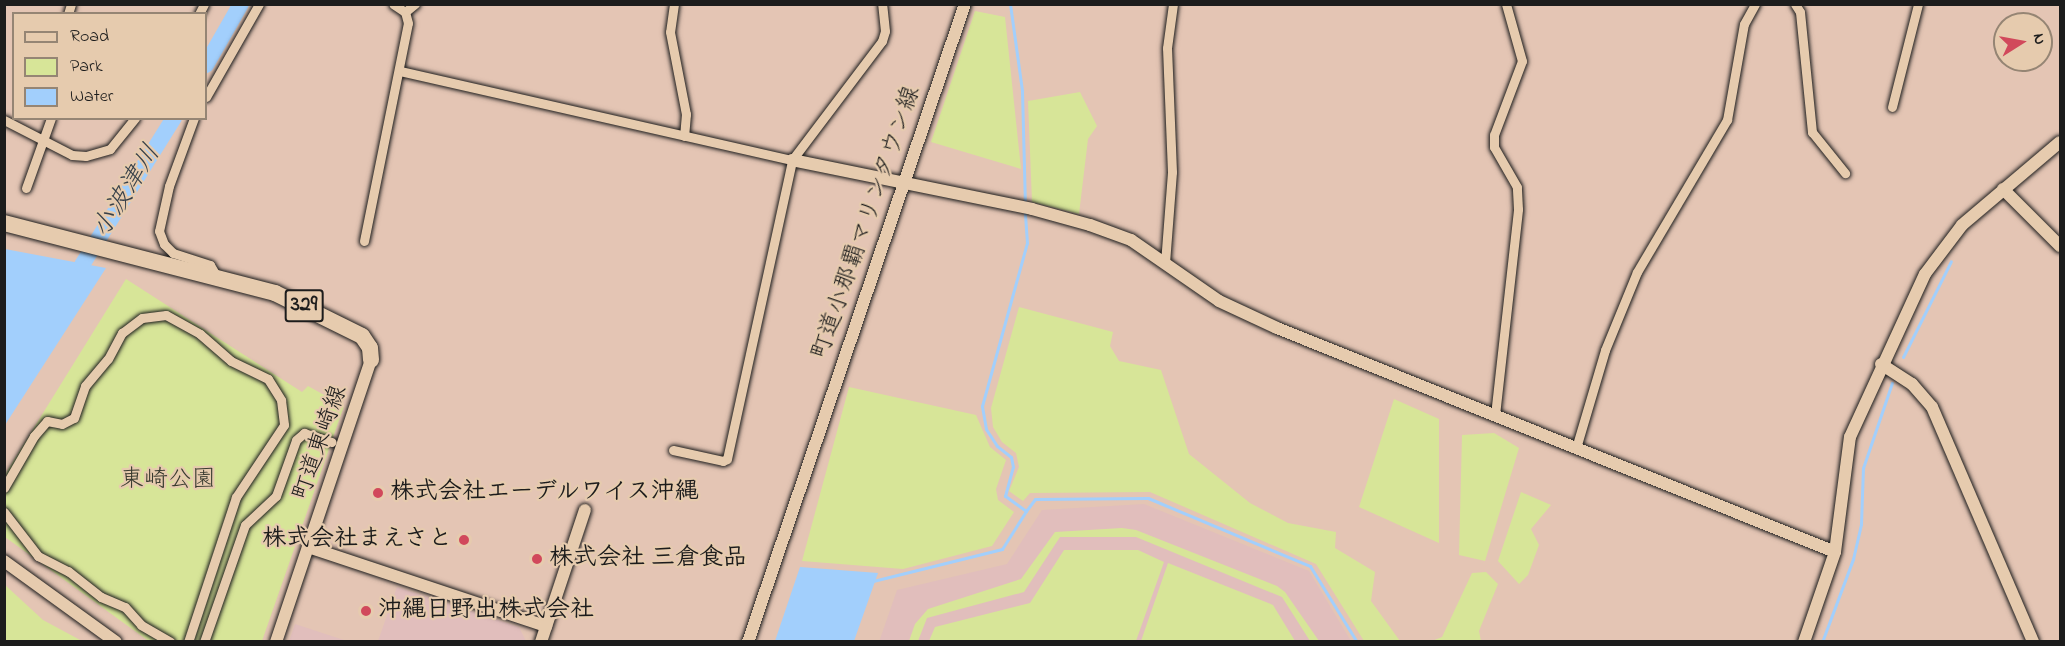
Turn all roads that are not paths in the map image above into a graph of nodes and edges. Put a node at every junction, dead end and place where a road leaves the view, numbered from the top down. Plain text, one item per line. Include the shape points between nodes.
1 (260, 4) edge
2 (393, 4) edge
3 (415, 4) edge
4 (674, 4) edge
5 (882, 4) edge
6 (965, 4) edge
7 (1173, 4) edge
8 (1506, 4) edge
9 (1755, 4) edge
10 (1795, 4) edge
11 (1918, 4) edge
12 (405, 12) junction
13 (400, 71) junction
14 (207, 95) edge
15 (1892, 107) dead end
16 (4, 120) edge
17 (50, 120) edge
18 (133, 120) edge
19 (193, 120) edge
20 (684, 135) junction
21 (41, 141) junction
22 (2061, 142) edge
23 (792, 160) junction
24 (1845, 173) dead end
25 (902, 182) junction
26 (26, 188) dead end
27 (2003, 189) junction
28 (4, 223) edge
29 (364, 241) dead end
30 (2061, 246) edge
31 (1165, 263) junction
32 (217, 277) junction
33 (371, 360) joint
34 (1881, 364) junction
35 (1495, 415) junction
36 (281, 431) junction
37 (296, 440) junction
38 (332, 442) dead end
39 (1576, 448) junction
40 (674, 450) dead end
41 (4, 488) edge
42 (585, 510) dead end
43 (4, 512) edge
44 (228, 519) junction
45 (245, 525) junction
46 (308, 547) junction
47 (1835, 552) junction
48 (232, 560) junction
49 (4, 561) edge
50 (211, 571) junction
51 (546, 626) junction
52 (188, 641) edge
53 (116, 642) edge
54 (170, 642) edge
55 (203, 642) edge
56 (276, 642) edge
57 (541, 642) edge
58 (748, 642) edge
59 (1804, 642) edge
60 (2033, 642) edge

1 - 14 street
2 - 12 street
3 - 12 street
4 - 20 street via 670,32 686,114
5 - 23 street via 882,40
6 - 25 street, 町道小那覇マリンタウン線
7 - 31 street via 1167,48 1172,172
8 - 35 street via 1522,61 1494,135 1494,147 1517,187 1518,209
9 - 39 street via 1742,32 1727,120 1637,272 1605,350
10 - 24 street via 1800,12 1812,132
11 - 15 street
12 - 13 street via 408,22
13 - 20 street
13 - 29 street
16 - 21 street
17 - 21 street
18 - 21 street via 110,149 99,154 72,155
19 - 32 street via 169,186 159,231 173,253 210,265
20 - 23 street
21 - 26 street
22 - 27 street
23 - 25 street
23 - 40 street via 727,459
25 - 31 street via 1026,208 1131,240
25 - 58 street, 町道小那覇マリンタウン線
27 - 30 street
27 - 34 street via 1949,240 1925,274
28 - 32 highway, 329
31 - 35 street via 1219,301
32 - 33 highway, 329 via 275,293 329,318 362,336 370,348
33 - 46 street, 町道東崎線
34 - 47 street via 1845,453
34 - 60 street via 1912,384 1932,407
35 - 39 street
36 - 37 street
36 - 41 street via 283,408 268,379 231,361 200,334 166,315 151,314 123,333 85,386 74,418 62,424 47,420
36 - 44 street via 236,497
37 - 38 street via 304,433
37 - 45 street via 276,496
39 - 47 street
42 - 51 street
43 - 54 street via 38,556 68,571 100,597 125,607 141,625
44 - 45 street
44 - 50 street
45 - 48 street
46 - 51 street
46 - 56 street, 町道東崎線
47 - 59 street
48 - 50 street
48 - 55 street
49 - 53 street
50 - 52 street
51 - 57 street
52 - 55 street

